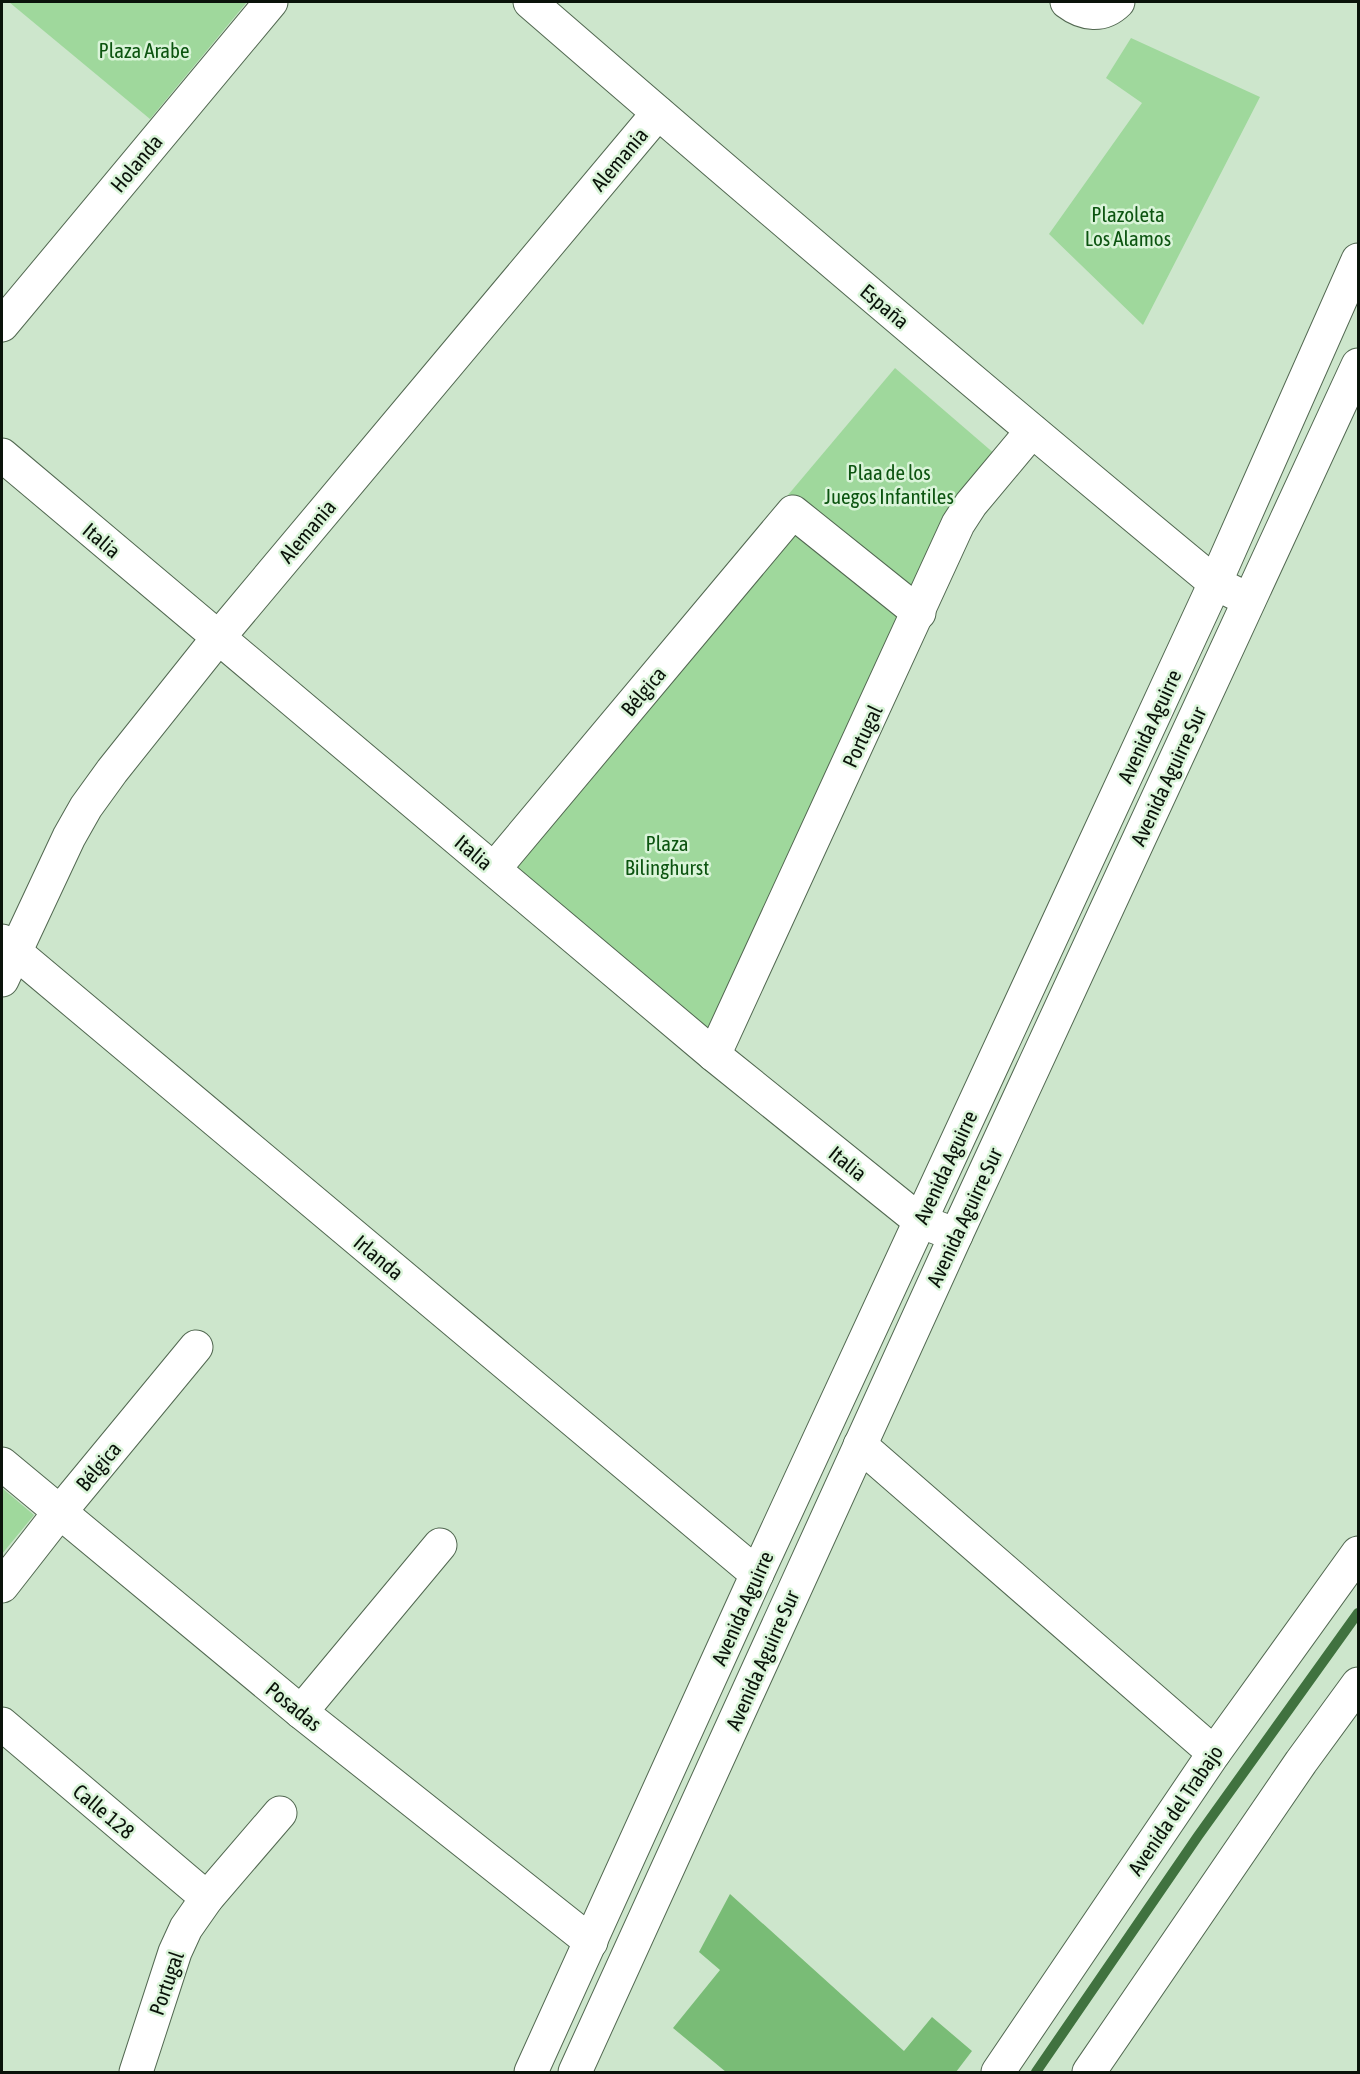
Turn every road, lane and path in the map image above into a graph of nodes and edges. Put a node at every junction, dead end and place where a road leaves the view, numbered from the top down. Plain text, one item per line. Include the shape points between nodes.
1 (271, 2) edge
2 (530, 2) edge
3 (1067, 2) edge
4 (1118, 2) edge
5 (658, 113) junction
6 (1359, 260) edge
7 (2, 325) edge
8 (1316, 354) junction
9 (1357, 368) edge
10 (1032, 431) junction
11 (2, 455) edge
12 (1215, 583) junction
13 (1249, 600) junction
14 (919, 613) junction
15 (218, 638) junction
16 (494, 869) junction
17 (6, 958) edge
18 (714, 1055) junction
19 (920, 1221) junction
20 (956, 1235) junction
21 (196, 1347) dead end
22 (860, 1444) junction
23 (2, 1464) edge
24 (59, 1512) junction
25 (440, 1545) dead end
26 (1359, 1552) edge
27 (757, 1574) junction
28 (2, 1586) edge
29 (1359, 1684) edge
30 (301, 1712) junction
31 (2, 1724) edge
32 (1214, 1753) junction
33 (280, 1813) dead end
34 (207, 1898) junction
35 (591, 1942) junction
36 (136, 2073) edge
37 (531, 2073) edge
38 (575, 2073) edge
39 (998, 2073) edge
40 (1089, 2073) edge

1 - 7 street, Holanda
2 - 5 street, España
3 - 4 street via 1092,14 1109,10
5 - 10 street, España
5 - 15 street, Alemania
6 - 8 street, Avenida Aguirre
8 - 9 street
8 - 12 street, Avenida Aguirre
9 - 13 street, Avenida Aguirre Sur
10 - 12 street, España
10 - 14 street, Portugal via 958,524
11 - 15 street, Italia
12 - 13 street, España
12 - 19 street, Avenida Aguirre
13 - 20 street, Avenida Aguirre Sur
14 - 16 street, Bélgica via 793,512
14 - 18 street, Portugal
15 - 16 street, Italia
15 - 17 street, Alemania via 86,807
16 - 18 street, Italia
17 - 27 street, Irlanda
18 - 19 street, Italia
19 - 20 street, Italia
19 - 27 street, Avenida Aguirre
20 - 22 street, Avenida Aguirre Sur
21 - 24 street, Bélgica
22 - 32 street
22 - 38 street, Avenida Aguirre Sur
23 - 24 street, Posadas
24 - 28 street, Bélgica
24 - 30 street, Posadas
25 - 30 street
26 - 32 street, Avenida del Trabajo
27 - 35 street, Avenida Aguirre
29 - 40 street via 1301,1762
30 - 35 street, Posadas
31 - 34 street, Calle 128
32 - 39 street, Avenida del Trabajo
33 - 34 street, Portugal
34 - 36 street, Portugal via 175,1952
35 - 37 street, Avenida Aguirre

